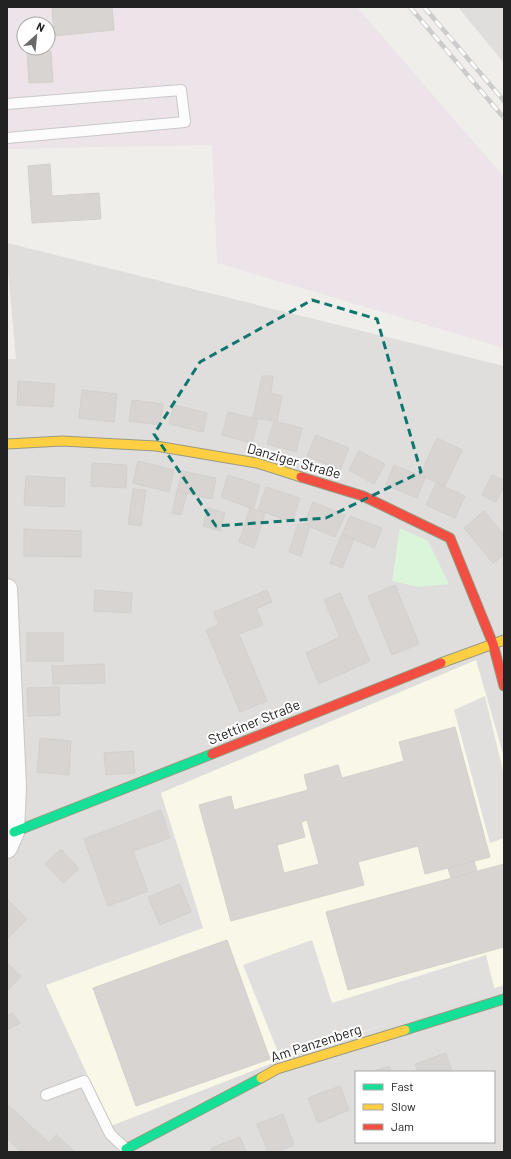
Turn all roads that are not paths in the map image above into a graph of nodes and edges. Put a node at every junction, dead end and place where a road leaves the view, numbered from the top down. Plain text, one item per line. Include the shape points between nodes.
1 (7, 104) edge
2 (7, 138) edge
3 (7, 444) edge
4 (7, 589) edge
5 (504, 640) edge
6 (493, 644) junction
7 (504, 686) edge
8 (10, 840) edge
9 (504, 999) edge
10 (46, 1095) dead end
11 (126, 1149) joint

1 - 2 lane via 181,90 185,122
3 - 6 street, Danziger Straße via 62,441 156,446 257,463 363,496 450,538
4 - 8 street via 16,787
5 - 6 street, Stettiner Straße
6 - 7 street, Danziger Straße
6 - 8 street, Stettiner Straße
9 - 11 street, Am Panzenberg via 277,1069
10 - 11 lane via 84,1081 110,1134

